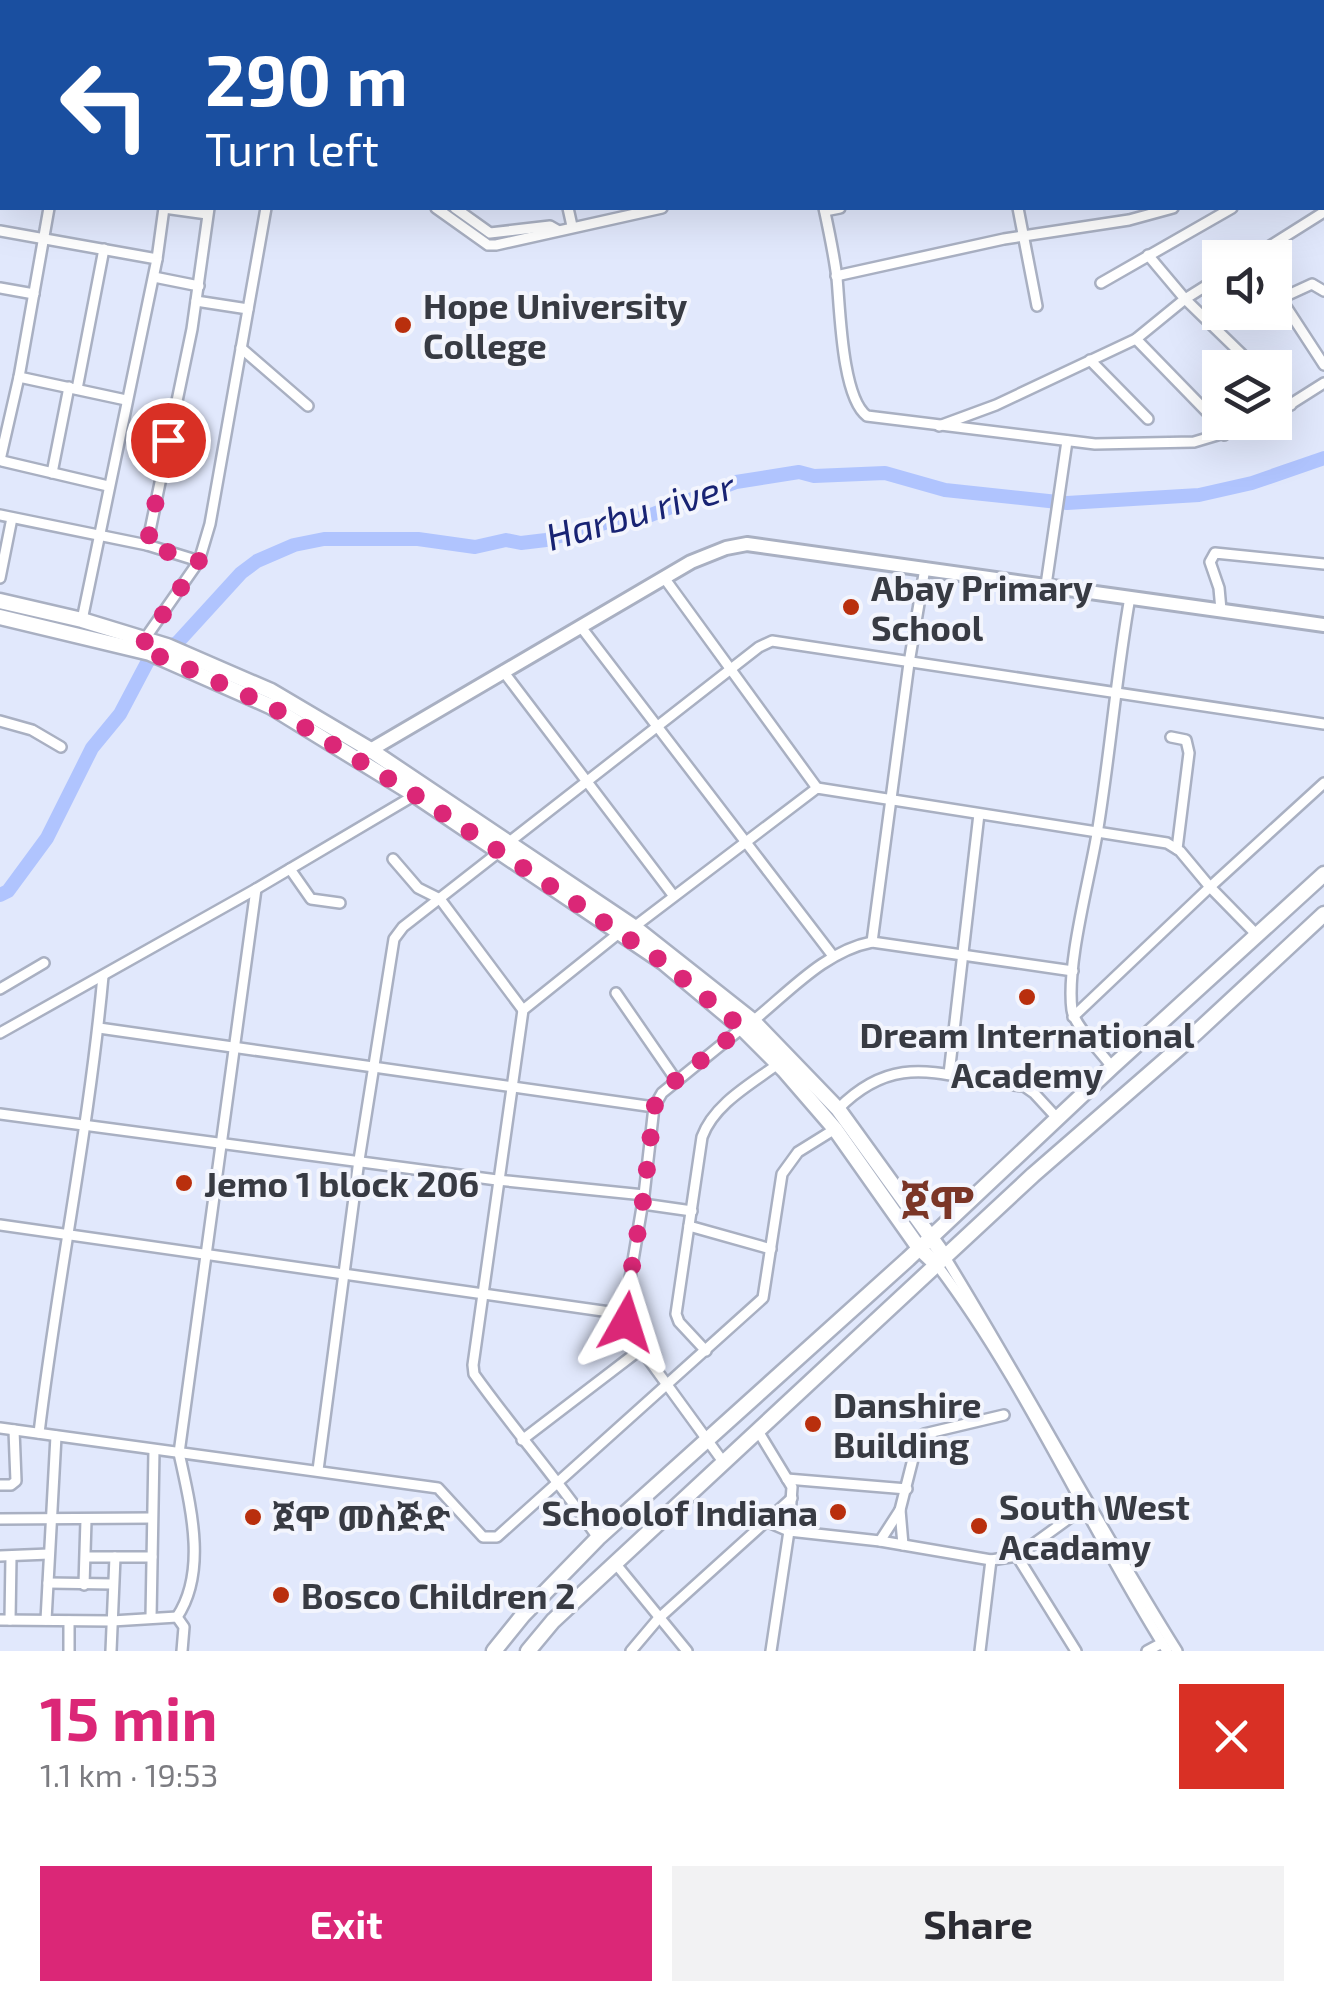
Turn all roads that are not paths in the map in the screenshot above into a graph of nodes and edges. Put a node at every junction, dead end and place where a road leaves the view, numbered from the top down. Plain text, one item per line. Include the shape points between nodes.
1 (699, 0) edge
2 (715, 0) edge
3 (48, 210) edge
4 (164, 210) edge
5 (266, 210) edge
6 (439, 210) edge
7 (458, 210) edge
8 (568, 210) edge
9 (652, 210) edge
10 (825, 210) edge
11 (1018, 210) edge
12 (1166, 210) edge
13 (1226, 210) edge
14 (208, 211) edge
15 (1324, 212) edge
16 (572, 226) junction
17 (0, 230) edge
18 (557, 230) junction
19 (1024, 236) junction
20 (41, 239) junction
21 (1280, 240) edge
22 (104, 248) junction
23 (1148, 256) junction
24 (157, 260) junction
25 (836, 276) junction
26 (154, 277) junction
27 (1101, 283) dead end
28 (199, 286) junction
29 (0, 288) edge
30 (1202, 288) edge
31 (1324, 291) edge
32 (1292, 293) edge
33 (34, 294) junction
34 (1185, 299) junction
35 (196, 302) junction
36 (1037, 306) dead end
37 (248, 309) junction
38 (1292, 320) edge
39 (1136, 339) junction
40 (241, 348) junction
41 (1237, 350) edge
42 (1090, 360) junction
43 (1324, 365) edge
44 (19, 377) junction
45 (1324, 383) edge
46 (73, 388) junction
47 (126, 400) junction
48 (1292, 404) edge
49 (308, 406) dead end
50 (1202, 407) edge
51 (5, 415) edge
52 (1148, 419) dead end
53 (936, 427) junction
54 (1203, 440) edge
55 (1067, 441) junction
56 (1, 461) edge
57 (52, 472) junction
58 (108, 486) junction
59 (0, 515) edge
60 (12, 518) junction
61 (98, 535) junction
62 (147, 546) junction
63 (199, 561) junction
64 (1324, 564) edge
65 (925, 568) junction
66 (0, 578) edge
67 (664, 579) junction
68 (1046, 585) junction
69 (1130, 597) junction
70 (0, 602) edge
71 (1221, 610) junction
72 (0, 616) edge
73 (82, 620) junction
74 (582, 626) junction
75 (1324, 626) edge
76 (144, 647) junction
77 (172, 652) junction
78 (909, 663) junction
79 (503, 670) junction
80 (731, 670) junction
81 (1114, 692) junction
82 (0, 721) edge
83 (1324, 724) edge
84 (659, 727) junction
85 (1171, 737) dead end
86 (62, 747) dead end
87 (370, 749) junction
88 (357, 760) junction
89 (586, 782) junction
90 (1324, 783) edge
91 (818, 788) junction
92 (415, 795) junction
93 (892, 799) junction
94 (979, 814) junction
95 (1098, 830) junction
96 (745, 842) junction
97 (503, 848) junction
98 (1177, 849) junction
99 (393, 859) dead end
100 (290, 869) junction
101 (1324, 874) edge
102 (1210, 887) junction
103 (256, 889) junction
104 (673, 896) junction
105 (440, 898) junction
106 (340, 903) dead end
107 (1324, 914) edge
108 (626, 930) junction
109 (1257, 935) junction
110 (872, 942) junction
111 (964, 955) junction
112 (834, 956) junction
113 (44, 963) dead end
114 (1073, 971) junction
115 (103, 976) junction
116 (0, 989) edge
117 (616, 993) dead end
118 (523, 1010) junction
119 (1074, 1017) junction
120 (747, 1024) junction
121 (98, 1028) junction
122 (0, 1034) edge
123 (235, 1049) junction
124 (778, 1064) junction
125 (373, 1066) junction
126 (1112, 1066) junction
127 (949, 1074) junction
128 (676, 1080) junction
129 (510, 1087) junction
130 (654, 1107) junction
131 (838, 1109) junction
132 (0, 1114) edge
133 (1057, 1118) junction
134 (85, 1125) junction
135 (835, 1129) junction
136 (222, 1142) junction
137 (359, 1160) junction
138 (497, 1180) junction
139 (644, 1200) junction
140 (692, 1211) junction
141 (952, 1216) junction
142 (921, 1221) junction
143 (0, 1224) edge
144 (689, 1226) junction
145 (903, 1226) junction
146 (67, 1234) junction
147 (932, 1236) junction
148 (919, 1248) junction
149 (771, 1249) junction
150 (205, 1253) junction
151 (941, 1261) junction
152 (896, 1269) junction
153 (345, 1275) junction
154 (481, 1291) junction
155 (624, 1314) junction
156 (641, 1349) junction
157 (706, 1351) junction
158 (668, 1386) junction
159 (1004, 1415) dead end
160 (0, 1428) edge
161 (14, 1430) junction
162 (758, 1431) junction
163 (38, 1434) junction
164 (56, 1436) junction
165 (707, 1439) junction
166 (522, 1440) junction
167 (154, 1450) junction
168 (179, 1453) junction
169 (724, 1463) junction
170 (318, 1470) junction
171 (787, 1479) junction
172 (560, 1483) junction
173 (0, 1484) edge
174 (907, 1489) junction
175 (792, 1498) junction
176 (1086, 1506) junction
177 (900, 1510) junction
178 (152, 1518) junction
179 (0, 1519) edge
180 (51, 1520) junction
181 (86, 1520) junction
182 (766, 1521) junction
183 (789, 1530) junction
184 (598, 1538) junction
185 (880, 1541) junction
186 (903, 1545) junction
187 (49, 1554) junction
188 (5, 1556) edge
189 (1017, 1556) junction
190 (86, 1557) junction
191 (114, 1557) junction
192 (152, 1557) junction
193 (992, 1560) junction
194 (616, 1563) junction
195 (5, 1582) edge
196 (48, 1582) junction
197 (113, 1584) junction
198 (84, 1585) junction
199 (177, 1617) junction
200 (151, 1618) junction
201 (658, 1619) junction
202 (5, 1620) edge
203 (46, 1620) junction
204 (69, 1621) junction
205 (112, 1621) junction
206 (1164, 1647) edge
207 (69, 1651) edge
208 (112, 1651) edge
209 (182, 1651) edge
210 (494, 1651) edge
211 (528, 1651) edge
212 (630, 1651) edge
213 (687, 1651) edge
214 (770, 1651) edge
215 (980, 1651) edge
216 (1076, 1651) edge
217 (1147, 1651) edge
218 (1177, 1651) edge

1 - 2 street
3 - 20 street
4 - 24 street
5 - 37 street
6 - 18 street via 488,245
7 - 18 street via 490,233
8 - 16 street
9 - 16 street
10 - 25 street
11 - 19 street
12 - 19 street
13 - 23 street
14 - 28 street
15 - 21 street
16 - 18 street
17 - 20 street
19 - 25 street
19 - 36 street
20 - 22 street
20 - 33 street
22 - 24 street
22 - 46 street
23 - 27 street
23 - 34 street
24 - 26 street
25 - 53 street via 859,410 874,419
26 - 28 street
26 - 47 street
28 - 35 street
29 - 33 street
30 - 34 street
31 - 32 street via 1312,284
33 - 44 street
34 - 39 street
34 - 41 street
35 - 37 street
35 - 62 street
37 - 40 street
38 - 43 street
39 - 42 street
39 - 50 street
40 - 49 street
40 - 63 street
42 - 52 street
42 - 53 street
44 - 46 street
44 - 51 street
45 - 48 street
46 - 47 street
46 - 57 street
47 - 58 street
51 - 56 street
53 - 55 street
54 - 55 street
55 - 68 street
56 - 57 street
57 - 58 street
58 - 61 street
59 - 60 street
60 - 61 street
60 - 66 street
61 - 62 street
61 - 73 street
62 - 63 street
63 - 76 street
64 - 71 street via 1215,552 1210,562
65 - 67 street via 747,544 708,554
65 - 68 street
65 - 78 street
67 - 74 street
67 - 80 street
68 - 69 street
69 - 71 street
69 - 81 street
70 - 73 main road
71 - 75 street
72 - 76 main road
73 - 76 main road
74 - 79 street
74 - 84 street
76 - 77 main road
77 - 87 main road via 272,691
77 - 88 main road
78 - 80 street via 772,641
78 - 81 street
78 - 93 street
79 - 87 street
79 - 89 street
80 - 84 street
80 - 91 street
81 - 83 street
81 - 95 street
82 - 86 street
84 - 89 street
84 - 96 street
85 - 98 street via 1186,740 1189,753
87 - 88 street
87 - 97 main road
88 - 92 main road
89 - 97 street
89 - 104 street
90 - 102 street
91 - 93 street
91 - 96 street
92 - 97 main road
92 - 100 street
93 - 94 street
93 - 110 street
94 - 95 street
94 - 111 street
95 - 98 street
95 - 114 street
96 - 104 street
96 - 112 street
97 - 105 street
97 - 108 main road
98 - 102 street
99 - 105 street via 418,888
100 - 103 street
100 - 106 street via 311,899
101 - 109 main road
102 - 109 street
102 - 119 street
103 - 115 street
103 - 123 street
104 - 108 street
105 - 118 street
105 - 125 street via 394,939
107 - 151 main road
108 - 118 street
108 - 120 main road via 675,956
109 - 126 main road
110 - 111 street
110 - 112 street
111 - 114 street
111 - 127 street
112 - 120 street
113 - 116 street
114 - 119 street
115 - 121 street
115 - 122 street
117 - 128 street
118 - 129 street
119 - 126 street
120 - 124 main road
120 - 128 street
120 - 131 main road
121 - 123 street
121 - 134 street
123 - 125 street
123 - 136 street
124 - 135 main road
124 - 140 street via 707,1126
125 - 129 street
125 - 137 street
126 - 133 main road
127 - 131 street via 875,1079
127 - 133 street via 1024,1086
128 - 130 street
129 - 130 street
129 - 138 street
130 - 139 street
131 - 142 main road
132 - 134 street
133 - 141 main road
134 - 136 street
134 - 146 street
135 - 145 main road
135 - 149 street via 788,1162
136 - 137 street
136 - 150 street
137 - 138 street
137 - 153 street
138 - 139 street
138 - 154 street
139 - 140 street
139 - 155 street
140 - 144 street
141 - 142 main road
141 - 147 main road
142 - 147 main road
143 - 146 street
144 - 149 street
144 - 157 street via 676,1314
145 - 148 main road
145 - 152 main road via 906,1251
146 - 150 street
146 - 163 street
147 - 148 main road
147 - 151 main road
148 - 151 main road
148 - 152 main road
149 - 157 street via 763,1298
150 - 153 street
150 - 168 street
151 - 162 main road
151 - 176 street via 1024,1386
152 - 165 main road
153 - 154 street
153 - 170 street
154 - 155 street
154 - 166 street via 474,1374
155 - 156 street
156 - 158 street
156 - 166 street
157 - 158 street
158 - 165 street
158 - 172 street
159 - 174 street via 924,1434
160 - 161 street
161 - 163 street
161 - 173 street via 16,1481
162 - 169 main road
162 - 171 street
163 - 164 street
164 - 167 street
164 - 180 street
165 - 169 street
165 - 184 main road
166 - 172 street
167 - 168 street
167 - 178 street
168 - 170 street
168 - 199 street via 193,1532 192,1587
169 - 194 main road
170 - 172 street via 438,1488 490,1539
171 - 174 street
171 - 175 street
172 - 184 street
174 - 177 street
175 - 182 street
175 - 183 street
176 - 189 street
176 - 206 street
176 - 218 street
177 - 185 street
177 - 186 street
178 - 181 street
178 - 192 street
179 - 180 street
180 - 181 street
180 - 187 street
181 - 190 street
182 - 183 street
182 - 201 street
183 - 185 street
183 - 214 street
184 - 210 main road
185 - 186 street
186 - 193 street
187 - 188 street
187 - 196 street
188 - 195 street
189 - 193 street
189 - 216 street
190 - 191 street
190 - 198 street
191 - 192 street
191 - 197 street
192 - 200 street
193 - 215 street
194 - 201 street
194 - 211 main road
195 - 202 street
196 - 198 street
196 - 203 street
197 - 198 street
197 - 205 street
199 - 200 street
199 - 209 street via 184,1627
200 - 205 street
201 - 212 street
201 - 213 street
202 - 203 street
203 - 204 street
204 - 205 street
204 - 207 street
205 - 208 street
206 - 217 street

